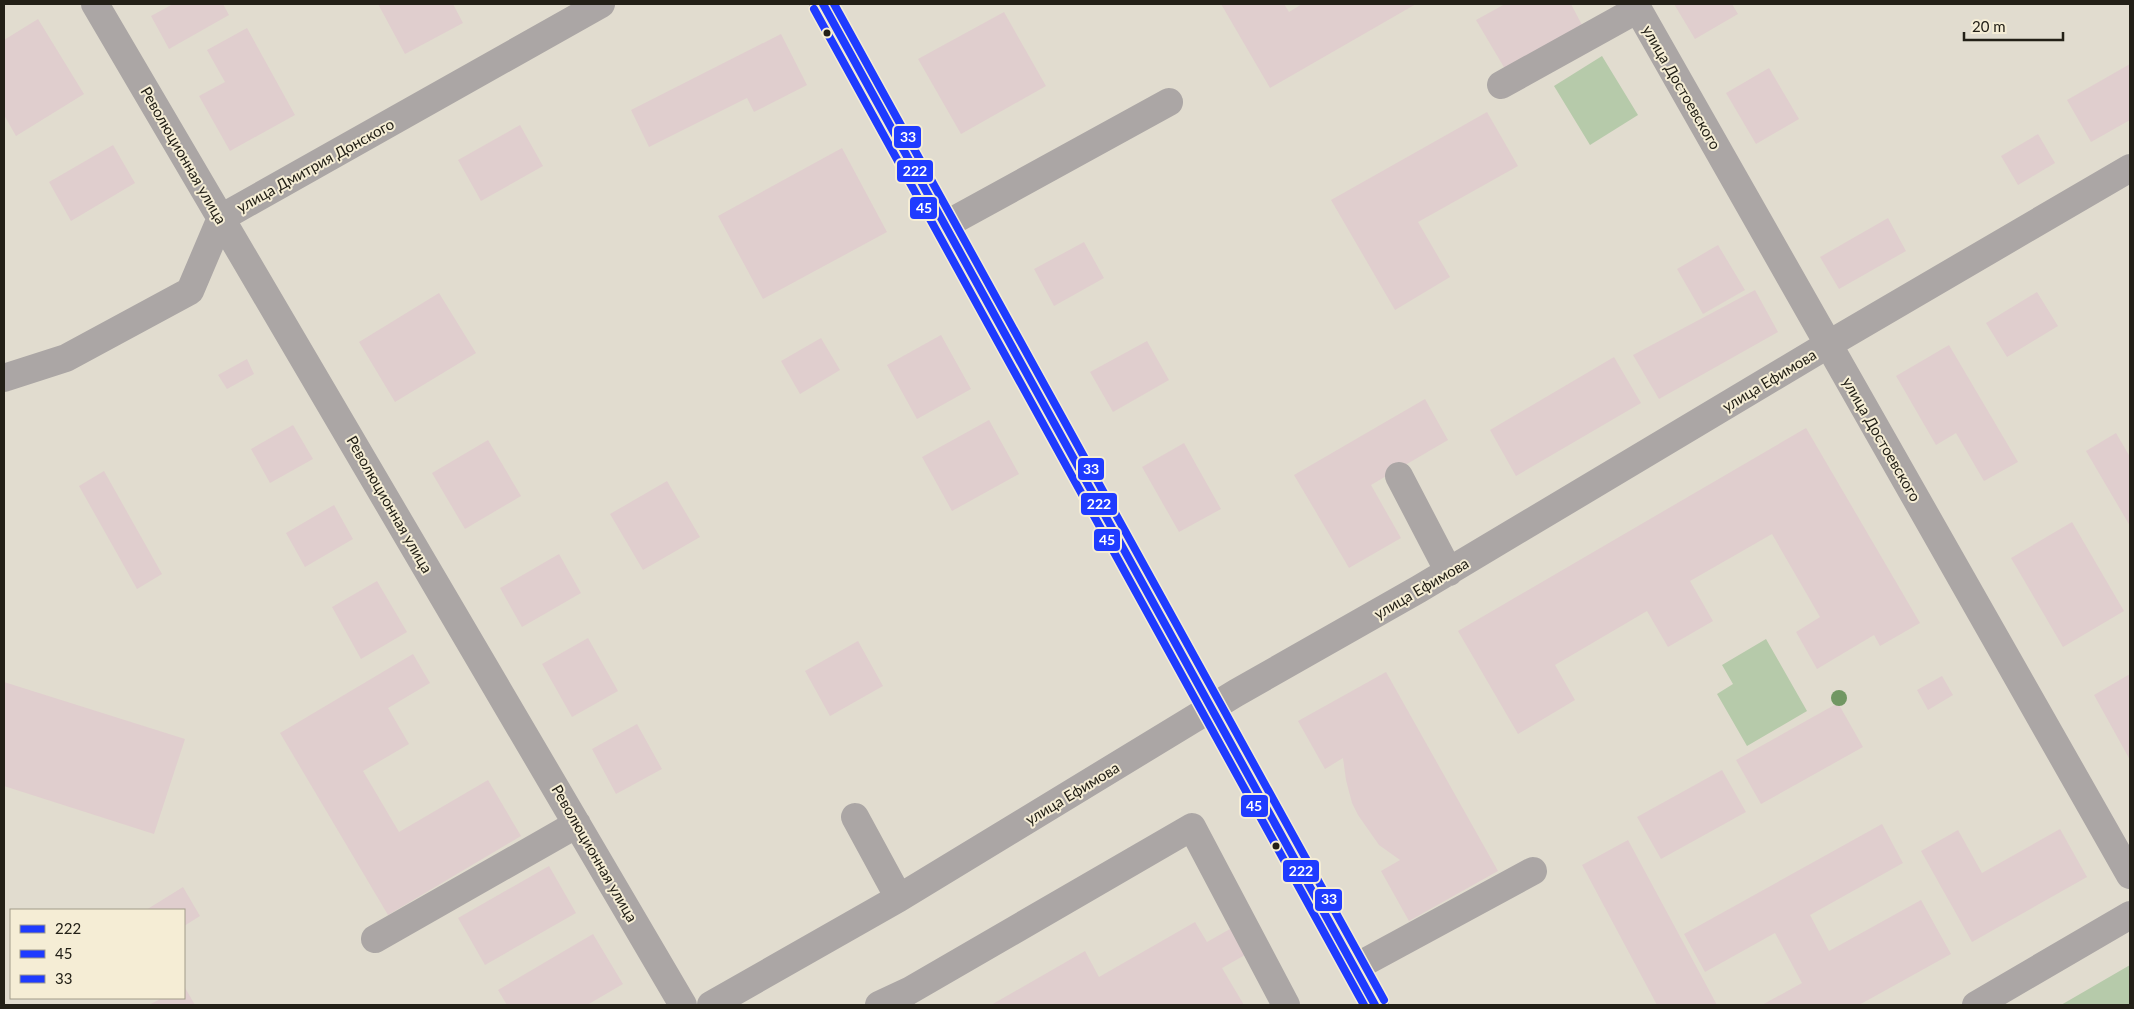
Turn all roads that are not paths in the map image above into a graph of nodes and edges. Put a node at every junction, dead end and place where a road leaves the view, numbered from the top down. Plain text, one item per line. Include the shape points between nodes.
1 (95, 4) edge
2 (601, 4) edge
3 (823, 4) edge
4 (1636, 6) edge
5 (1502, 86) dead end
6 (1169, 102) dead end
7 (2130, 168) edge
8 (221, 218) junction
9 (946, 225) junction
10 (1829, 344) junction
11 (4, 378) edge
12 (1398, 476) dead end
13 (1449, 572) junction
14 (1212, 708) junction
15 (855, 817) dead end
16 (577, 824) junction
17 (1532, 871) dead end
18 (2130, 875) edge
19 (899, 898) junction
20 (2130, 915) edge
21 (375, 939) dead end
22 (1354, 968) junction
23 (683, 1005) edge
24 (711, 1005) edge
25 (879, 1005) edge
26 (1286, 1005) edge
27 (1375, 1005) edge
28 (1976, 1005) edge

1 - 8 street, Революционная улица
2 - 8 street, улица Дмитрия Донского
3 - 9 street
4 - 5 street
4 - 10 street, улица Достоевского
6 - 9 street
7 - 10 street, улица Ефимова
8 - 11 street, улица Дмитрия Донского via 190,291 66,358
8 - 16 street, Революционная улица
9 - 14 street
10 - 13 street, улица Ефимова
10 - 18 street, улица Достоевского
12 - 13 street
13 - 14 street, улица Ефимова
14 - 19 street, улица Ефимова
14 - 22 street
15 - 19 street
16 - 21 street
16 - 23 street, Революционная улица
17 - 22 street
19 - 24 street, улица Ефимова
20 - 28 street
22 - 27 street
25 - 26 street via 918,986 1192,827

